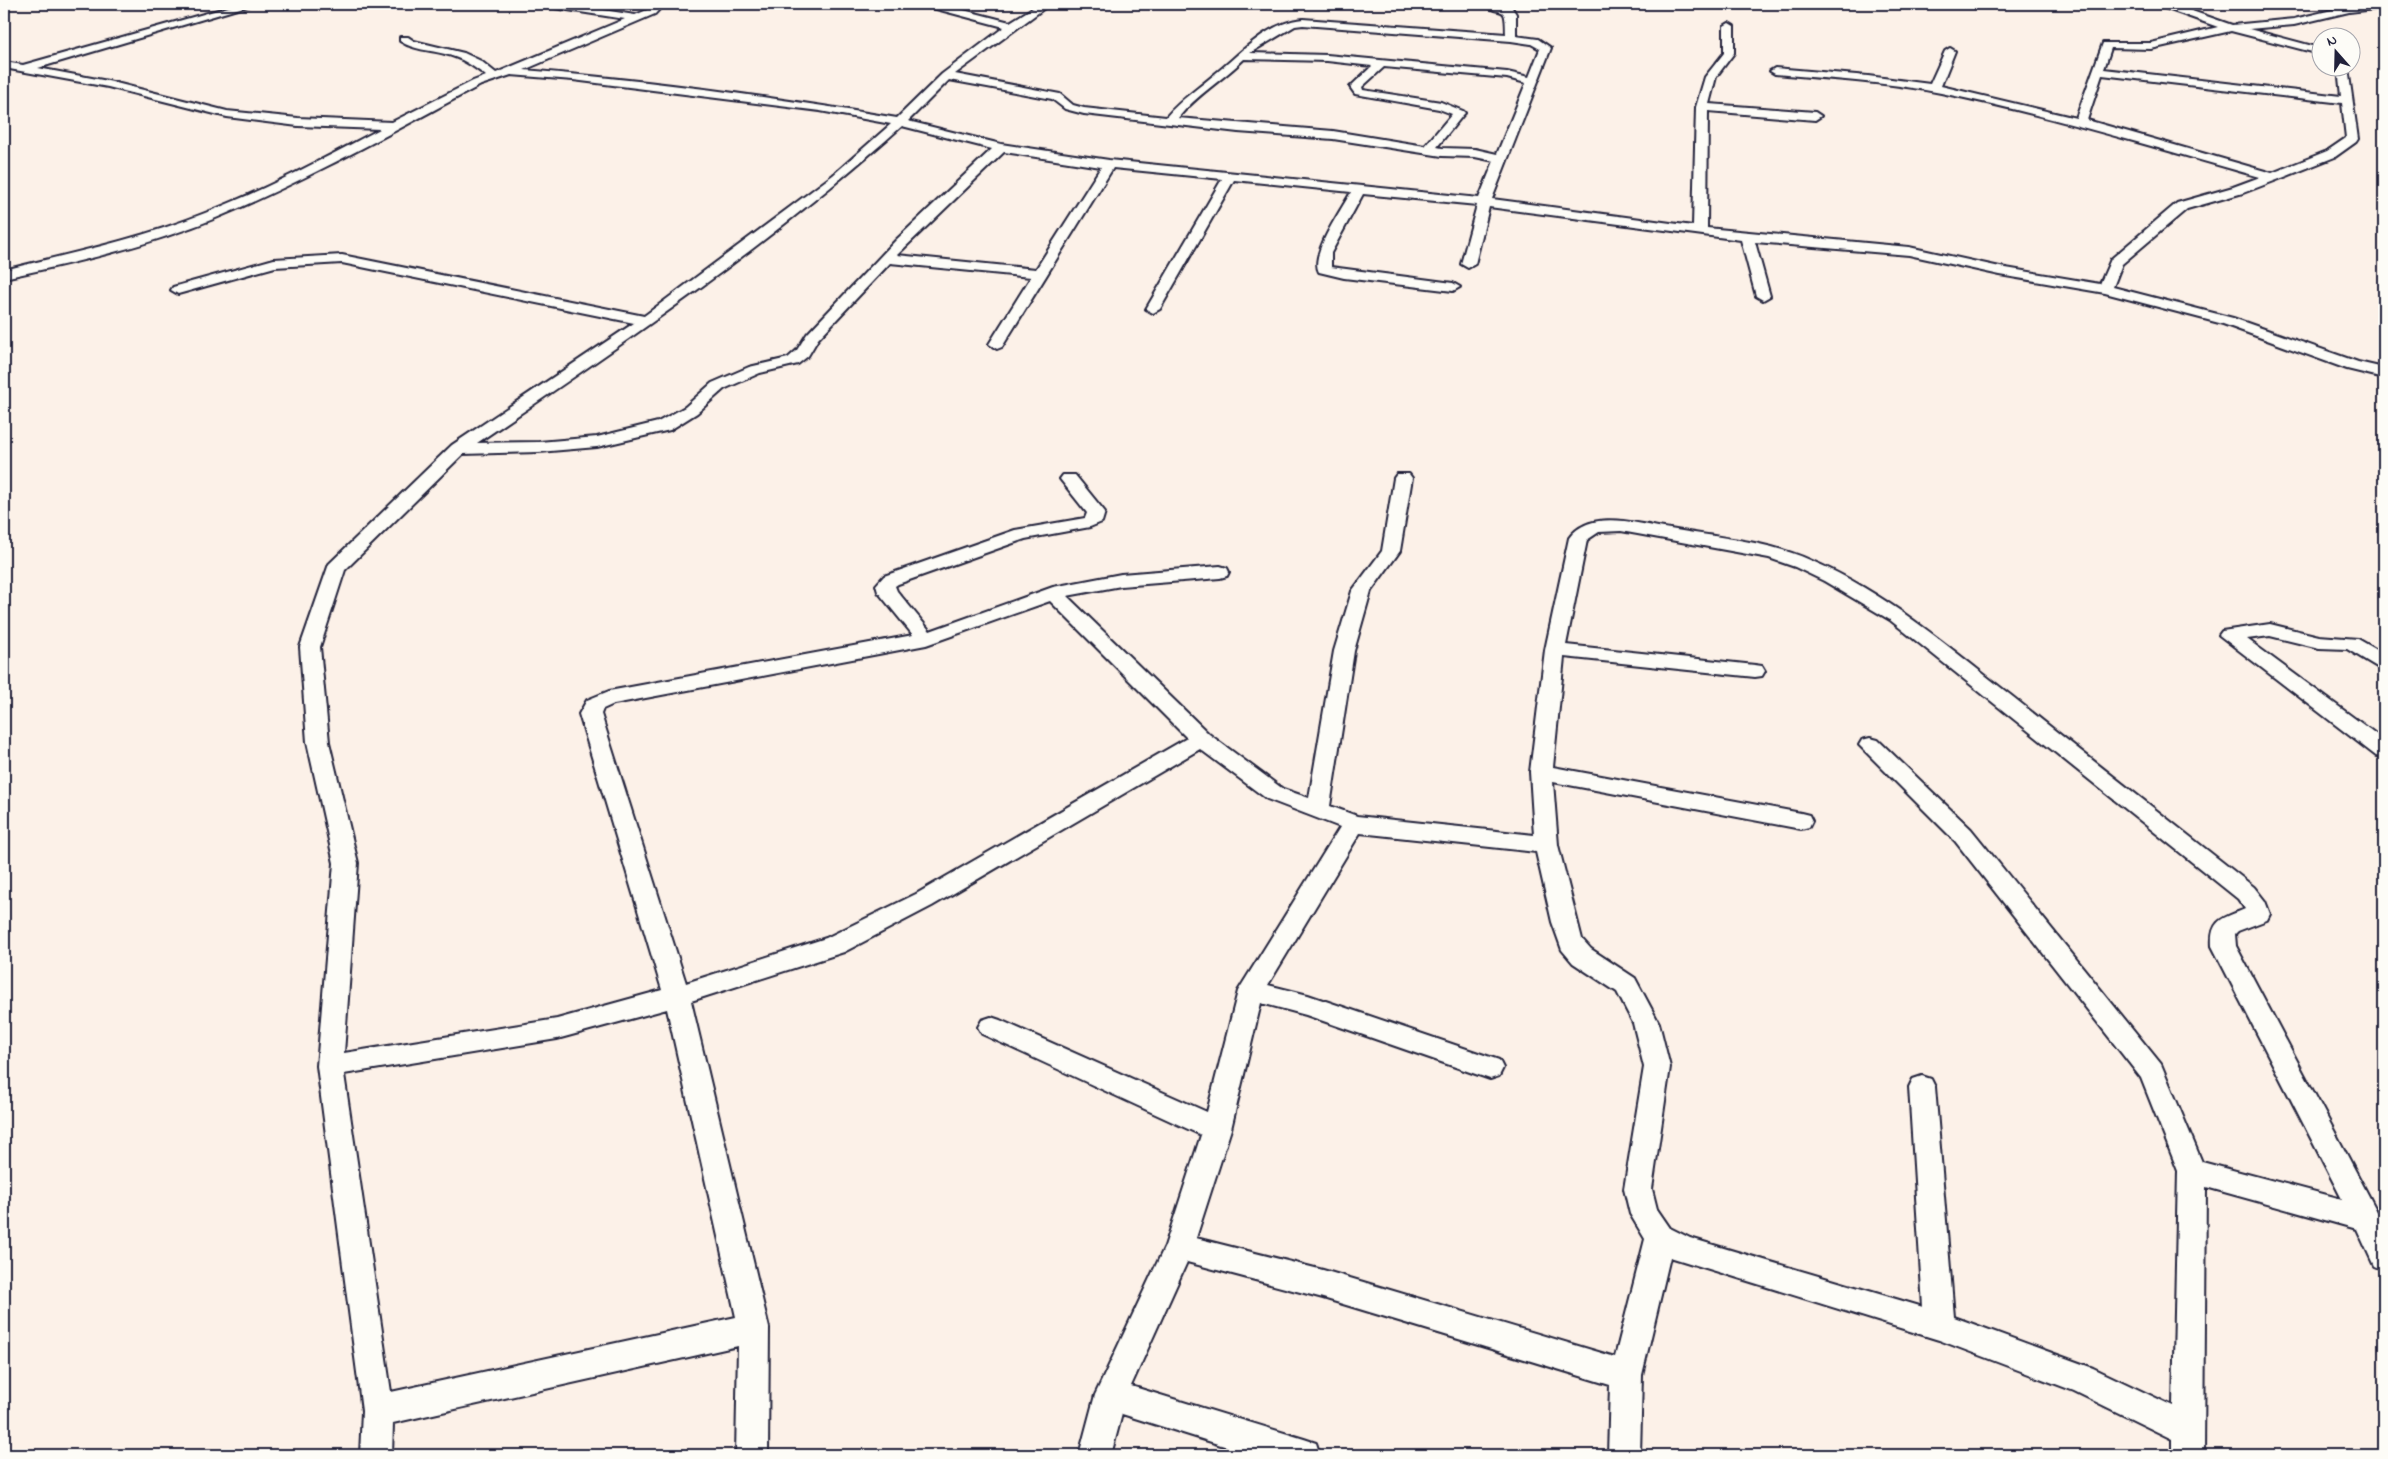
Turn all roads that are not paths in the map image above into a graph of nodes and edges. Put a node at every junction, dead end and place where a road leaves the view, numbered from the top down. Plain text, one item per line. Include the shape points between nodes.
1 (249, 4) edge
2 (548, 4) edge
3 (659, 4) edge
4 (928, 4) edge
5 (1045, 4) edge
6 (1488, 4) edge
7 (2163, 4) edge
8 (2384, 5) edge
9 (635, 18) junction
10 (1012, 26) junction
11 (1729, 26) dead end
12 (2231, 28) junction
13 (1511, 38) junction
14 (404, 39) dead end
15 (2310, 48) edge
16 (1950, 51) dead end
17 (1240, 56) junction
18 (1381, 63) junction
19 (4, 65) edge
20 (22, 69) junction
21 (1775, 71) dead end
22 (2096, 71) junction
23 (510, 72) junction
24 (493, 76) junction
25 (946, 76) junction
26 (2344, 78) edge
27 (1534, 81) junction
28 (1934, 88) junction
29 (2347, 100) junction
30 (1702, 107) junction
31 (1815, 116) dead end
32 (1169, 121) junction
33 (900, 122) junction
34 (2080, 122) junction
35 (395, 126) junction
36 (1001, 148) junction
37 (1428, 150) junction
38 (1501, 159) junction
39 (1109, 164) junction
40 (1230, 176) junction
41 (2273, 176) junction
42 (1359, 190) junction
43 (1484, 202) junction
44 (1700, 231) junction
45 (1747, 237) junction
46 (887, 258) junction
47 (1468, 264) dead end
48 (4, 274) edge
49 (1040, 274) junction
50 (1453, 287) dead end
51 (2105, 289) junction
52 (178, 290) dead end
53 (1763, 296) dead end
54 (1153, 309) dead end
55 (647, 321) junction
56 (997, 344) dead end
57 (2384, 373) edge
58 (458, 450) junction
59 (1402, 478) dead end
60 (1068, 479) dead end
61 (1220, 572) dead end
62 (1053, 592) junction
63 (926, 639) junction
64 (1555, 650) junction
65 (2384, 663) edge
66 (1755, 671) dead end
67 (1201, 739) junction
68 (1870, 745) dead end
69 (2384, 751) edge
70 (1541, 772) junction
71 (1318, 810) junction
72 (1801, 821) dead end
73 (1354, 824) junction
74 (1546, 846) junction
75 (1251, 991) junction
76 (677, 996) junction
77 (991, 1027) dead end
78 (330, 1066) junction
79 (1490, 1068) dead end
80 (1922, 1087) dead end
81 (1217, 1129) junction
82 (2192, 1171) junction
83 (2367, 1219) junction
84 (1660, 1237) junction
85 (1179, 1247) junction
86 (2384, 1257) edge
87 (1939, 1326) junction
88 (754, 1328) junction
89 (1626, 1375) junction
90 (1111, 1395) junction
91 (378, 1411) junction
92 (2189, 1443) edge
93 (376, 1455) edge
94 (752, 1455) edge
95 (1095, 1455) edge
96 (1304, 1455) edge
97 (1624, 1455) edge

1 - 20 street
2 - 9 street
3 - 9 street via 651,12
4 - 10 street
5 - 10 street
6 - 13 street via 1507,8 1511,14
7 - 12 street
8 - 12 street via 2349,9 2294,22
9 - 23 street
10 - 25 street
11 - 30 street via 1729,53 1711,77
12 - 15 street
12 - 22 street via 2151,46 2107,45
13 - 17 street via 1297,22
13 - 27 street via 1534,41 1546,48
14 - 24 street via 411,44 476,62
16 - 28 street
17 - 18 street
17 - 32 street via 1183,104
18 - 27 street via 1507,75
18 - 37 street via 1356,87 1359,92 1450,107 1459,112
19 - 20 street
20 - 35 street via 108,84 227,114 298,122
21 - 28 street
22 - 29 street
22 - 34 street
23 - 24 street
23 - 33 street via 820,108
24 - 35 street
25 - 32 street via 1056,96 1069,107 1084,111
25 - 33 street
26 - 29 street
27 - 38 street
28 - 34 street
29 - 41 street via 2352,139 2331,154
30 - 31 street
30 - 44 street
32 - 37 street via 1333,134
33 - 36 street
33 - 55 street via 837,178
34 - 41 street
35 - 48 street via 295,178 210,216 132,243
36 - 39 street
36 - 46 street
37 - 38 street via 1474,153
38 - 43 street
39 - 40 street
39 - 49 street
40 - 42 street
40 - 54 street
41 - 51 street via 2182,206 2116,262
42 - 43 street
42 - 50 street via 1324,253 1324,268 1344,274
43 - 44 street
43 - 47 street
44 - 45 street
45 - 51 street via 1910,251
45 - 53 street
46 - 49 street
46 - 58 street via 812,337 803,354 793,361 755,370 718,386 691,410 664,426 597,442
49 - 56 street
51 - 57 street via 2228,321 2344,363
52 - 55 street via 274,264 342,259
55 - 58 street
58 - 78 street via 336,568 310,647 318,742 346,864
59 - 71 street via 1391,551 1362,591 1344,651
60 - 63 street via 1096,512 1096,518 1090,522 1021,534 891,580 886,585 888,592
61 - 62 street via 1120,580
62 - 63 street
62 - 67 street
63 - 76 street via 609,698 594,706 590,714
64 - 66 street
64 - 70 street
64 - 83 street via 1578,538 1588,530 1602,526 1621,526 1774,553 1831,576 1896,616 2246,893 2258,907 2258,914 2229,925 2223,933 2224,946
65 - 69 street via 2351,643 2319,642 2270,630 2229,635
67 - 71 street via 1275,794
67 - 76 street via 924,900 835,945
68 - 82 street via 1963,835 2152,1072
70 - 72 street
70 - 74 street
71 - 73 street
73 - 74 street
73 - 75 street
74 - 84 street via 1571,943 1582,956 1626,985 1646,1022 1657,1067 1638,1189 1644,1214
75 - 79 street via 1308,1005
75 - 81 street
76 - 78 street via 557,1029
76 - 88 street
77 - 81 street
78 - 91 street
80 - 87 street
81 - 85 street
82 - 83 street
82 - 92 street
83 - 86 street
84 - 87 street via 1683,1249
84 - 89 street
85 - 89 street via 1323,1284
85 - 90 street
87 - 92 street via 2082,1380
88 - 91 street
88 - 94 street
89 - 97 street
90 - 95 street
90 - 96 street
91 - 93 street

